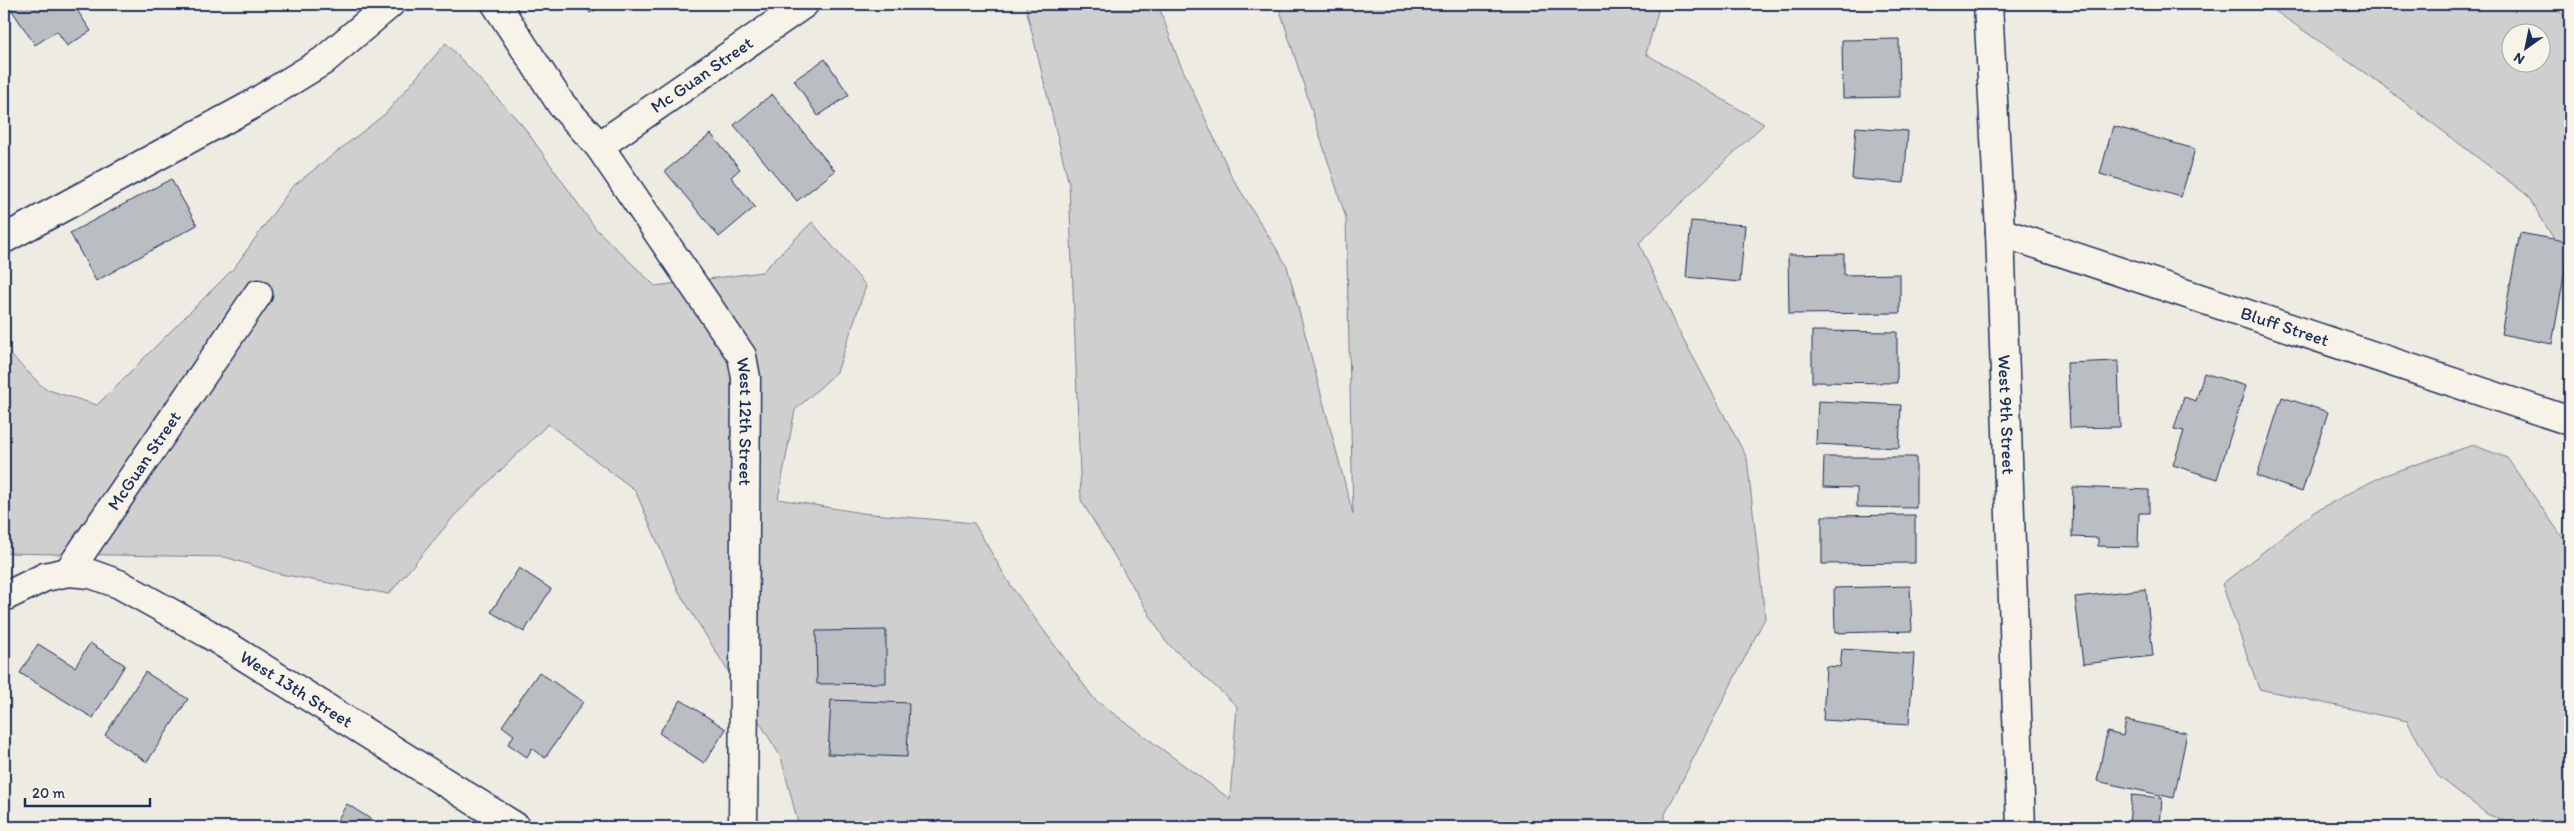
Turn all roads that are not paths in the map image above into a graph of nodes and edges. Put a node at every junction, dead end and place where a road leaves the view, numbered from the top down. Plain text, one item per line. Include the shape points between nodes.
1 (390, 4) edge
2 (496, 4) edge
3 (804, 4) edge
4 (1988, 4) edge
5 (599, 146) junction
6 (2000, 232) junction
7 (6, 233) edge
8 (258, 294) dead end
9 (2570, 421) edge
10 (68, 572) junction
11 (4, 597) edge
12 (516, 827) edge
13 (743, 827) edge
14 (2021, 827) edge

1 - 7 street via 323,61 248,107
2 - 5 street, West 12th Street via 561,104
3 - 5 street, Mc Guan Street
4 - 6 street, West 9th Street
5 - 13 street, West 12th Street via 742,356 746,378
6 - 9 street, Bluff Street
6 - 14 street, West 9th Street
8 - 10 street, McGuan Street
10 - 11 street via 44,577
10 - 12 street, West 13th Street via 91,574 120,584 207,633

